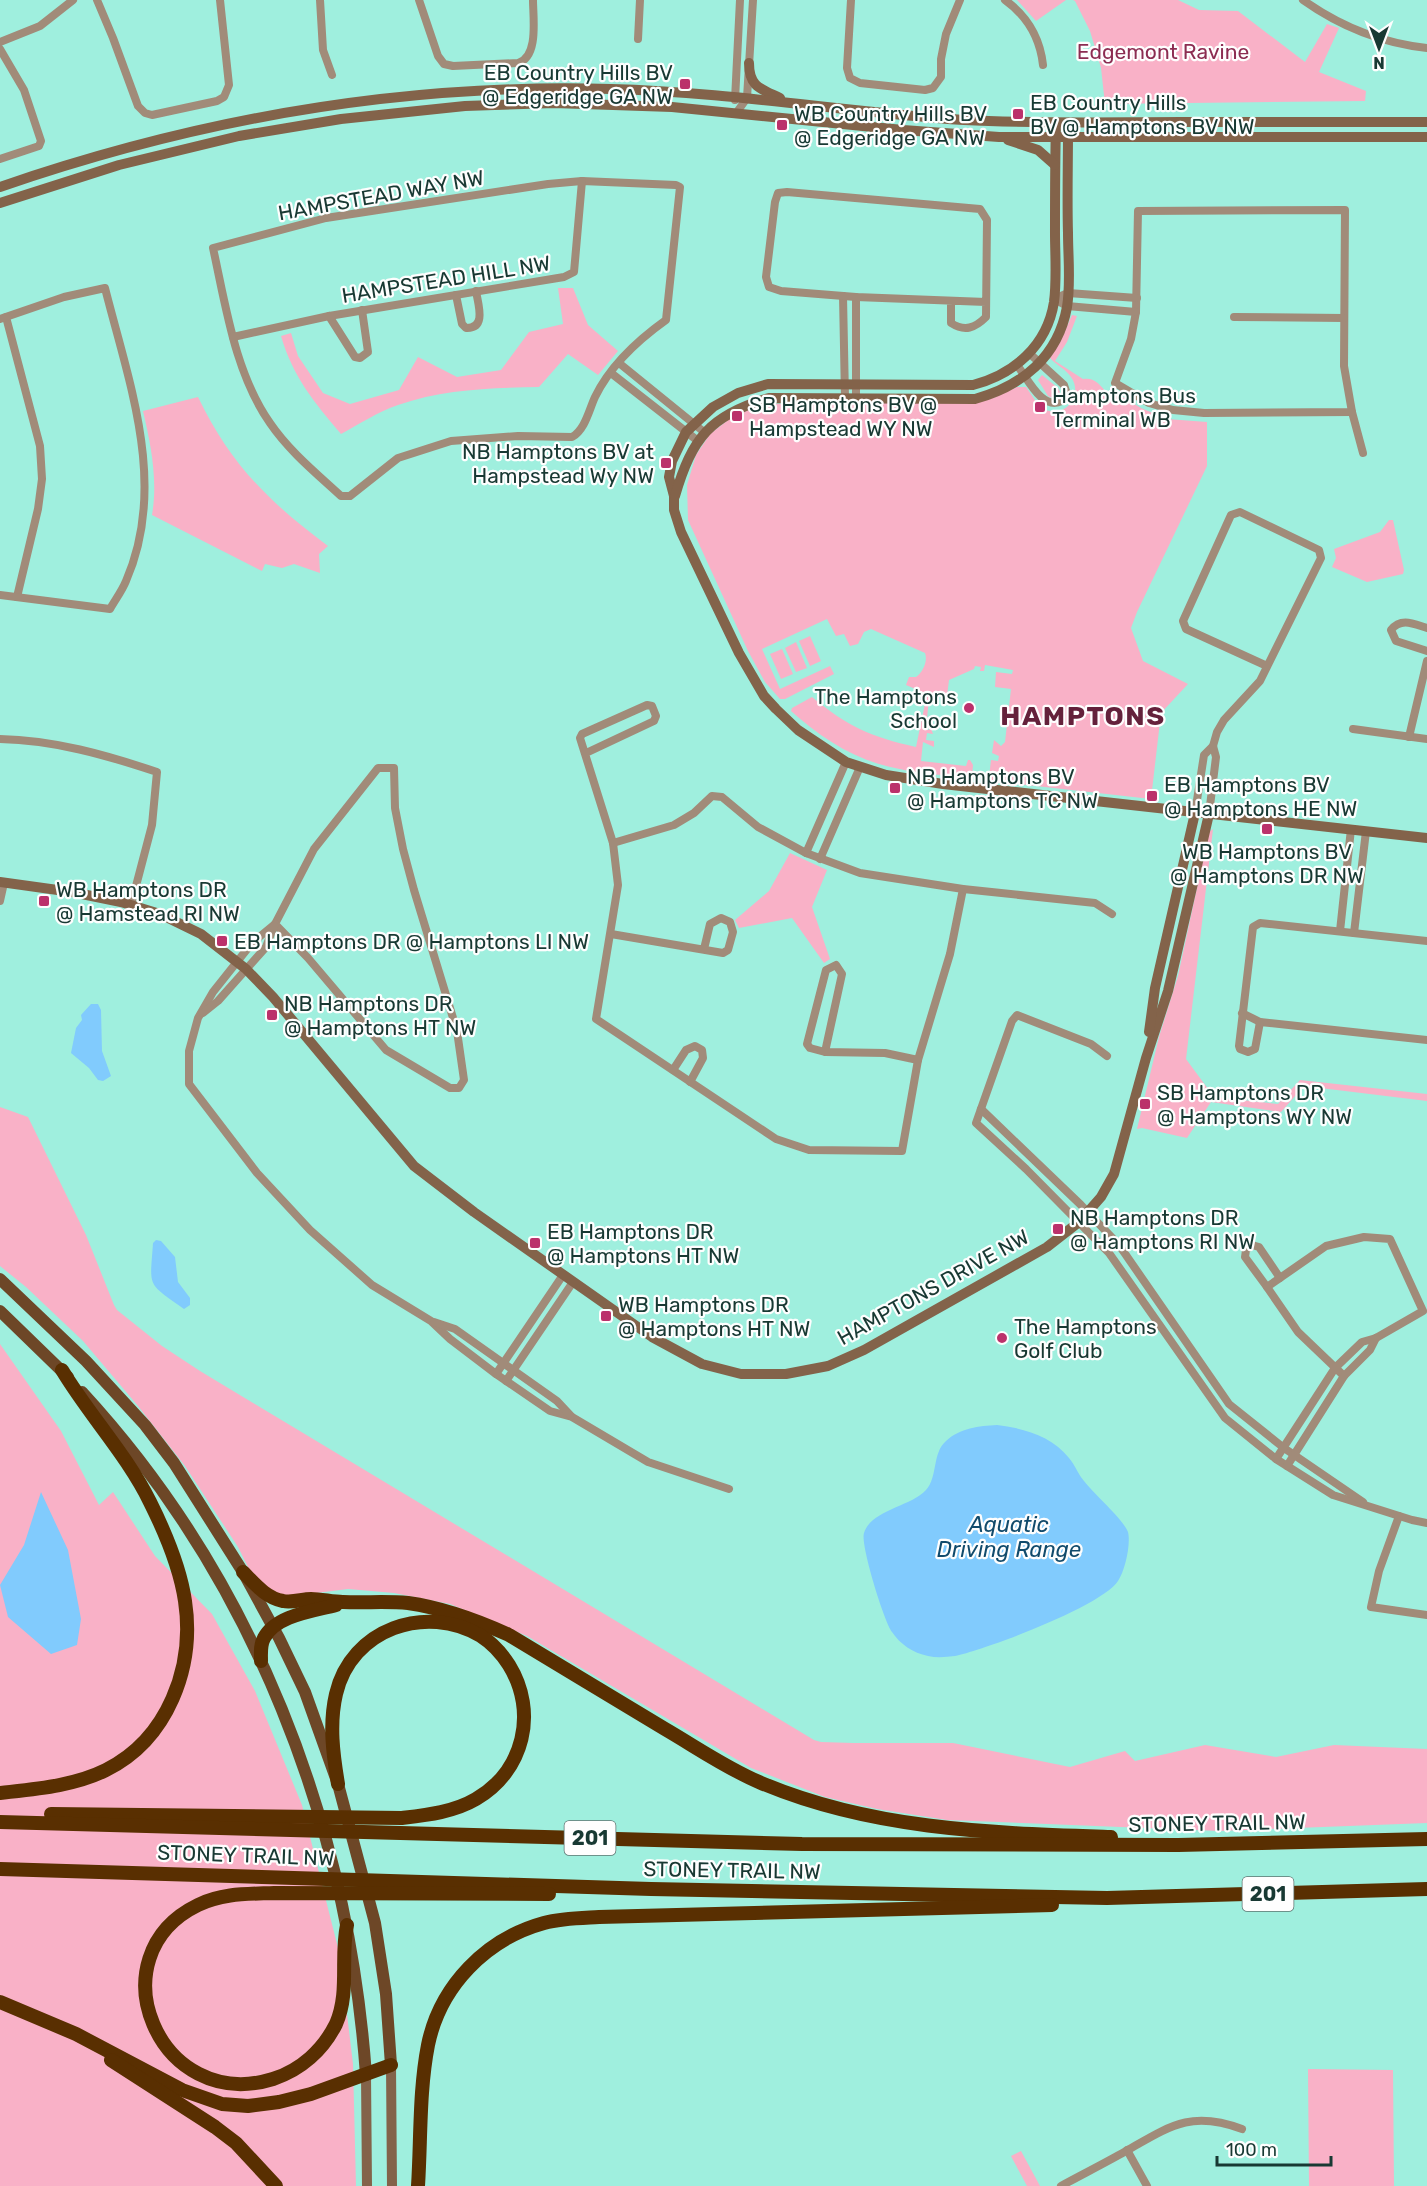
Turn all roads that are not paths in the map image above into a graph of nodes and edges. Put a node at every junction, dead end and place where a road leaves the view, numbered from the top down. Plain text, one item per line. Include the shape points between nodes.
1 (72, 0) edge
2 (97, 0) edge
3 (220, 0) edge
4 (320, 0) edge
5 (419, 0) edge
6 (533, 0) edge
7 (640, 0) edge
8 (741, 0) edge
9 (753, 0) edge
10 (851, 0) edge
11 (960, 0) edge
12 (1005, 0) edge
13 (1303, 0) edge
14 (638, 39) dead end
15 (0, 42) edge
16 (1427, 48) edge
17 (0, 49) edge
18 (749, 63) junction
19 (1043, 64) dead end
20 (332, 75) dead end
21 (735, 96) junction
22 (747, 98) junction
23 (792, 103) junction
24 (737, 112) junction
25 (1427, 122) edge
26 (1056, 123) junction
27 (1068, 123) junction
28 (999, 137) junction
29 (1056, 137) junction
30 (1068, 137) junction
31 (1427, 137) edge
32 (0, 159) edge
33 (1055, 165) junction
34 (582, 181) junction
35 (0, 187) edge
36 (0, 203) edge
37 (476, 291) junction
38 (1068, 293) junction
39 (456, 295) junction
40 (843, 296) junction
41 (856, 297) junction
42 (1137, 298) junction
43 (1054, 299) junction
44 (951, 302) junction
45 (986, 302) junction
46 (1067, 306) junction
47 (362, 310) junction
48 (1136, 312) junction
49 (329, 316) junction
50 (1234, 317) dead end
51 (3, 318) edge
52 (1344, 318) junction
53 (233, 337) junction
54 (1029, 353) junction
55 (619, 363) junction
56 (1040, 363) junction
57 (1017, 365) junction
58 (611, 373) junction
59 (1026, 377) junction
60 (851, 385) junction
61 (851, 398) junction
62 (1352, 412) junction
63 (689, 428) junction
64 (701, 436) junction
65 (1363, 453) dead end
66 (674, 496) junction
67 (0, 595) edge
68 (17, 597) junction
69 (1427, 628) edge
70 (1427, 651) edge
71 (1427, 661) edge
72 (1267, 666) junction
73 (1353, 729) dead end
74 (1409, 737) junction
75 (0, 739) edge
76 (1427, 739) edge
77 (1214, 746) junction
78 (586, 753) junction
79 (846, 762) junction
80 (860, 767) junction
81 (1195, 813) junction
82 (1209, 814) junction
83 (1351, 829) junction
84 (1366, 831) junction
85 (1427, 838) edge
86 (614, 843) junction
87 (806, 853) junction
88 (820, 859) junction
89 (2, 883) edge
90 (963, 889) junction
91 (0, 901) edge
92 (130, 905) junction
93 (1112, 914) dead end
94 (275, 924) junction
95 (1340, 931) junction
96 (1354, 933) junction
97 (611, 934) junction
98 (1427, 941) edge
99 (704, 949) junction
100 (242, 965) junction
101 (1242, 1013) junction
102 (1260, 1022) junction
103 (1427, 1040) edge
104 (825, 1052) junction
105 (1107, 1056) dead end
106 (1146, 1058) junction
107 (918, 1060) junction
108 (673, 1070) junction
109 (690, 1082) junction
110 (981, 1109) junction
111 (1035, 1160) junction
112 (1026, 1170) junction
113 (1089, 1212) junction
114 (1079, 1222) junction
115 (563, 1275) junction
116 (1280, 1278) junction
117 (0, 1279) edge
118 (573, 1282) junction
119 (1267, 1287) junction
120 (1425, 1310) edge
121 (3, 1315) edge
122 (431, 1321) junction
123 (1376, 1338) junction
124 (1186, 1343) junction
125 (1177, 1349) junction
126 (503, 1363) junction
127 (1335, 1368) junction
128 (62, 1370) junction
129 (513, 1370) junction
130 (496, 1374) junction
131 (1344, 1376) junction
132 (506, 1381) junction
133 (572, 1417) junction
134 (1284, 1448) junction
135 (1295, 1455) junction
136 (1276, 1459) junction
137 (1287, 1466) junction
138 (729, 1489) dead end
139 (1369, 1506) junction
140 (1400, 1516) junction
141 (1427, 1523) edge
142 (243, 1572) junction
143 (344, 1602) junction
144 (1427, 1615) edge
145 (273, 1627) junction
146 (261, 1661) junction
147 (338, 1784) junction
148 (0, 1793) edge
149 (0, 1815) edge
150 (0, 1822) edge
151 (1427, 1839) edge
152 (1181, 1845) junction
153 (0, 1869) edge
154 (651, 1889) junction
155 (1427, 1890) edge
156 (1131, 1898) junction
157 (347, 1925) junction
158 (0, 2002) edge
159 (392, 2065) junction
160 (366, 2075) junction
161 (1242, 2129) dead end
162 (1127, 2150) junction
163 (276, 2186) edge
164 (367, 2186) edge
165 (392, 2186) edge
166 (418, 2186) edge
167 (1061, 2186) edge
168 (1147, 2186) edge

1 - 15 street via 39,26
2 - 3 street via 138,106 152,115 217,101 227,93
4 - 20 street via 323,50
5 - 6 street via 438,56 444,64 453,66 518,63 528,58 532,50
7 - 14 street
8 - 21 street
9 - 18 street
10 - 11 street via 847,68 850,78 860,83 925,90 941,78 946,34
12 - 19 street via 1034,32
13 - 16 street via 1357,31
17 - 32 street via 24,90 41,141 39,146
18 - 22 street
18 - 23 street via 752,81
21 - 22 street
21 - 24 street
21 - 35 street via 557,88 366,101 183,132
22 - 23 street
22 - 24 street
23 - 26 street via 965,120
24 - 28 street
24 - 36 street via 554,103 465,106 341,119 180,149
25 - 27 street
26 - 27 street
26 - 29 street
27 - 30 street
28 - 29 street
28 - 33 street via 1038,150
29 - 30 street
29 - 33 street
30 - 31 street
30 - 38 street
33 - 43 street
34 - 37 street, HAMPSTEAD HILL NW via 574,272 564,277
34 - 53 street, HAMPSTEAD WAY NW via 326,218 213,248
34 - 55 street, HAMPSTEAD WAY NW via 680,187 666,320 644,335
37 - 39 street, HAMPSTEAD HILL NW
37 - 39 street via 480,320 473,329 462,324
38 - 42 street
38 - 43 street
38 - 46 street
39 - 47 street, HAMPSTEAD HILL NW
40 - 41 street
40 - 45 street via 769,287 766,277 778,193 980,209 987,220
40 - 60 street
41 - 44 street
41 - 60 street
42 - 48 street
42 - 52 street via 1138,211 1345,210
43 - 46 street
43 - 54 street via 1043,331
44 - 45 street
44 - 45 street via 951,323 960,329 977,327 986,317
46 - 48 street
46 - 56 street via 1058,335
47 - 49 street, HAMPSTEAD HILL NW
47 - 49 street via 368,352 360,358 355,357
48 - 62 street via 1115,383 1149,403 1204,413
49 - 53 street, HAMPSTEAD HILL NW
50 - 52 street
51 - 68 street via 40,446 42,479
51 - 68 street via 105,288 136,411 146,486 137,544 126,581 110,609
52 - 62 street via 1344,366
53 - 58 street, HAMPSTEAD WAY NW via 247,380 269,423 300,459 341,496 351,496 398,458 451,441 572,437 579,433
54 - 56 street
54 - 57 street
55 - 58 street, HAMPSTEAD WAY NW
55 - 63 street
56 - 59 street
56 - 59 street via 1065,387 1062,400 1044,401
57 - 59 street
57 - 60 street via 994,380 973,385
58 - 63 street
59 - 61 street via 975,399
60 - 61 street
60 - 63 street via 768,384 738,393 713,407
61 - 64 street via 769,398 720,418
62 - 65 street
63 - 64 street
63 - 66 street via 670,470
64 - 66 street
66 - 79 street via 681,532 764,696 798,730
67 - 68 street
69 - 70 street via 1405,622 1391,630 1396,641
71 - 74 street
72 - 72 street via 1321,556 1319,550 1240,512 1231,515 1183,626
72 - 77 street via 1254,689 1224,720
73 - 74 street
74 - 76 street
75 - 92 street via 39,741 96,752 157,772 152,825
77 - 81 street via 1204,755
77 - 82 street
78 - 78 street via 654,721 652,706 582,734
78 - 86 street
79 - 80 street
79 - 87 street
80 - 81 street via 908,779
80 - 88 street
81 - 82 street
81 - 106 street, HAMPTONS DRIVE NW via 1155,988
82 - 83 street
82 - 106 street, HAMPTONS DRIVE NW via 1168,991
83 - 84 street
83 - 95 street
84 - 85 street
84 - 96 street
86 - 87 street via 674,825 712,796 722,797 758,827
86 - 97 street via 618,885
87 - 88 street
88 - 90 street via 860,873
89 - 91 street
89 - 92 street, HAMPTONS DRIVE NW
90 - 93 street via 1095,903
90 - 107 street via 950,954
92 - 100 street, HAMPTONS DRIVE NW via 160,914 201,934
94 - 94 street via 314,849 378,768 394,768 395,808 403,849 458,1030 464,1080 459,1088 450,1088 386,1050
94 - 100 street via 252,943
94 - 100 street via 266,946
95 - 96 street
95 - 101 street via 1260,923 1253,927
96 - 98 street
97 - 99 street
97 - 108 street via 596,1019
99 - 99 street via 723,953 728,950 733,932 730,922 721,918 710,924
100 - 115 street, HAMPTONS DRIVE NW via 414,1166
100 - 122 street via 218,1001 198,1018 189,1051 189,1084 257,1173 310,1230 372,1285
101 - 102 street
101 - 102 street via 1239,1046 1245,1052 1257,1046
102 - 103 street
104 - 104 street via 842,974 836,965 826,970 807,1044
104 - 107 street via 885,1053
105 - 110 street via 1091,1044 1017,1015
106 - 113 street, HAMPTONS DRIVE NW via 1114,1174
107 - 109 street via 903,1151 810,1150 776,1139
108 - 109 street
108 - 109 street via 686,1050 695,1046 702,1050 704,1058
110 - 111 street
110 - 112 street via 976,1123
111 - 112 street
111 - 113 street
112 - 114 street
113 - 114 street, HAMPTONS DRIVE NW
113 - 124 street via 1119,1245
114 - 118 street, HAMPTONS DRIVE NW via 1047,1247 864,1350 828,1366 786,1374 741,1374 702,1364 652,1337
114 - 125 street via 1109,1253
115 - 118 street, HAMPTONS DRIVE NW
115 - 126 street
116 - 119 street
116 - 119 street via 1259,1247 1252,1245 1245,1257
116 - 120 street via 1326,1246 1364,1237 1390,1239
117 - 142 main road via 86,1361 145,1425 174,1463
118 - 129 street
119 - 127 street via 1298,1332
120 - 123 street
121 - 128 main road
122 - 126 street via 455,1329
122 - 130 street
123 - 127 street via 1362,1342
123 - 131 street via 1370,1350
124 - 125 street
124 - 134 street via 1229,1404
125 - 136 street via 1225,1418
126 - 129 street
126 - 130 street
127 - 131 street
127 - 134 street
128 - 146 main road via 123,1438 170,1500 216,1574
128 - 148 highway via 150,1502 180,1580 187,1618 186,1650 179,1685 169,1707 132,1754 84,1779
129 - 132 street
129 - 133 street
130 - 132 street
131 - 135 street
132 - 133 street via 550,1411
133 - 138 street via 648,1462
134 - 135 street
134 - 136 street
135 - 137 street
135 - 139 street
136 - 137 street
137 - 139 street via 1333,1495
139 - 140 street
140 - 141 street
140 - 144 street via 1371,1607
142 - 143 highway via 262,1592 284,1602
142 - 145 main road
143 - 145 highway via 285,1619
143 - 152 highway via 407,1603 480,1622 509,1635 733,1770 815,1802 909,1824 990,1832 1164,1838
145 - 146 highway via 261,1646
145 - 147 main road via 305,1692
146 - 157 main road via 310,1783
147 - 149 highway via 332,1738 336,1692 356,1654 371,1640 400,1624 435,1621 481,1636 505,1658 524,1702 520,1747 502,1778 461,1806 402,1818
147 - 159 main road via 375,1923
150 - 152 highway, STONEY TRAIL NW / 201 via 802,1844
151 - 152 highway, STONEY TRAIL NW / 201
153 - 154 highway, STONEY TRAIL NW / 201
154 - 156 highway, STONEY TRAIL NW / 201
154 - 157 highway via 537,1895 245,1894 214,1899 184,1913 158,1941 151,1957 146,1993 159,2038 191,2070 221,2082 253,2084 296,2069 323,2045 340,2014
155 - 156 highway, STONEY TRAIL NW / 201
156 - 166 highway via 980,1908 598,1917 564,1919 523,1931 475,1960 441,2006 428,2045
157 - 160 main road via 363,2025
158 - 160 highway via 76,2034 182,2090 222,2104 279,2102
158 - 163 highway via 116,2064 215,2127 236,2143
159 - 160 highway
159 - 165 street
160 - 164 street
161 - 162 street via 1223,2122 1181,2123 1158,2131
162 - 167 street
162 - 168 street

